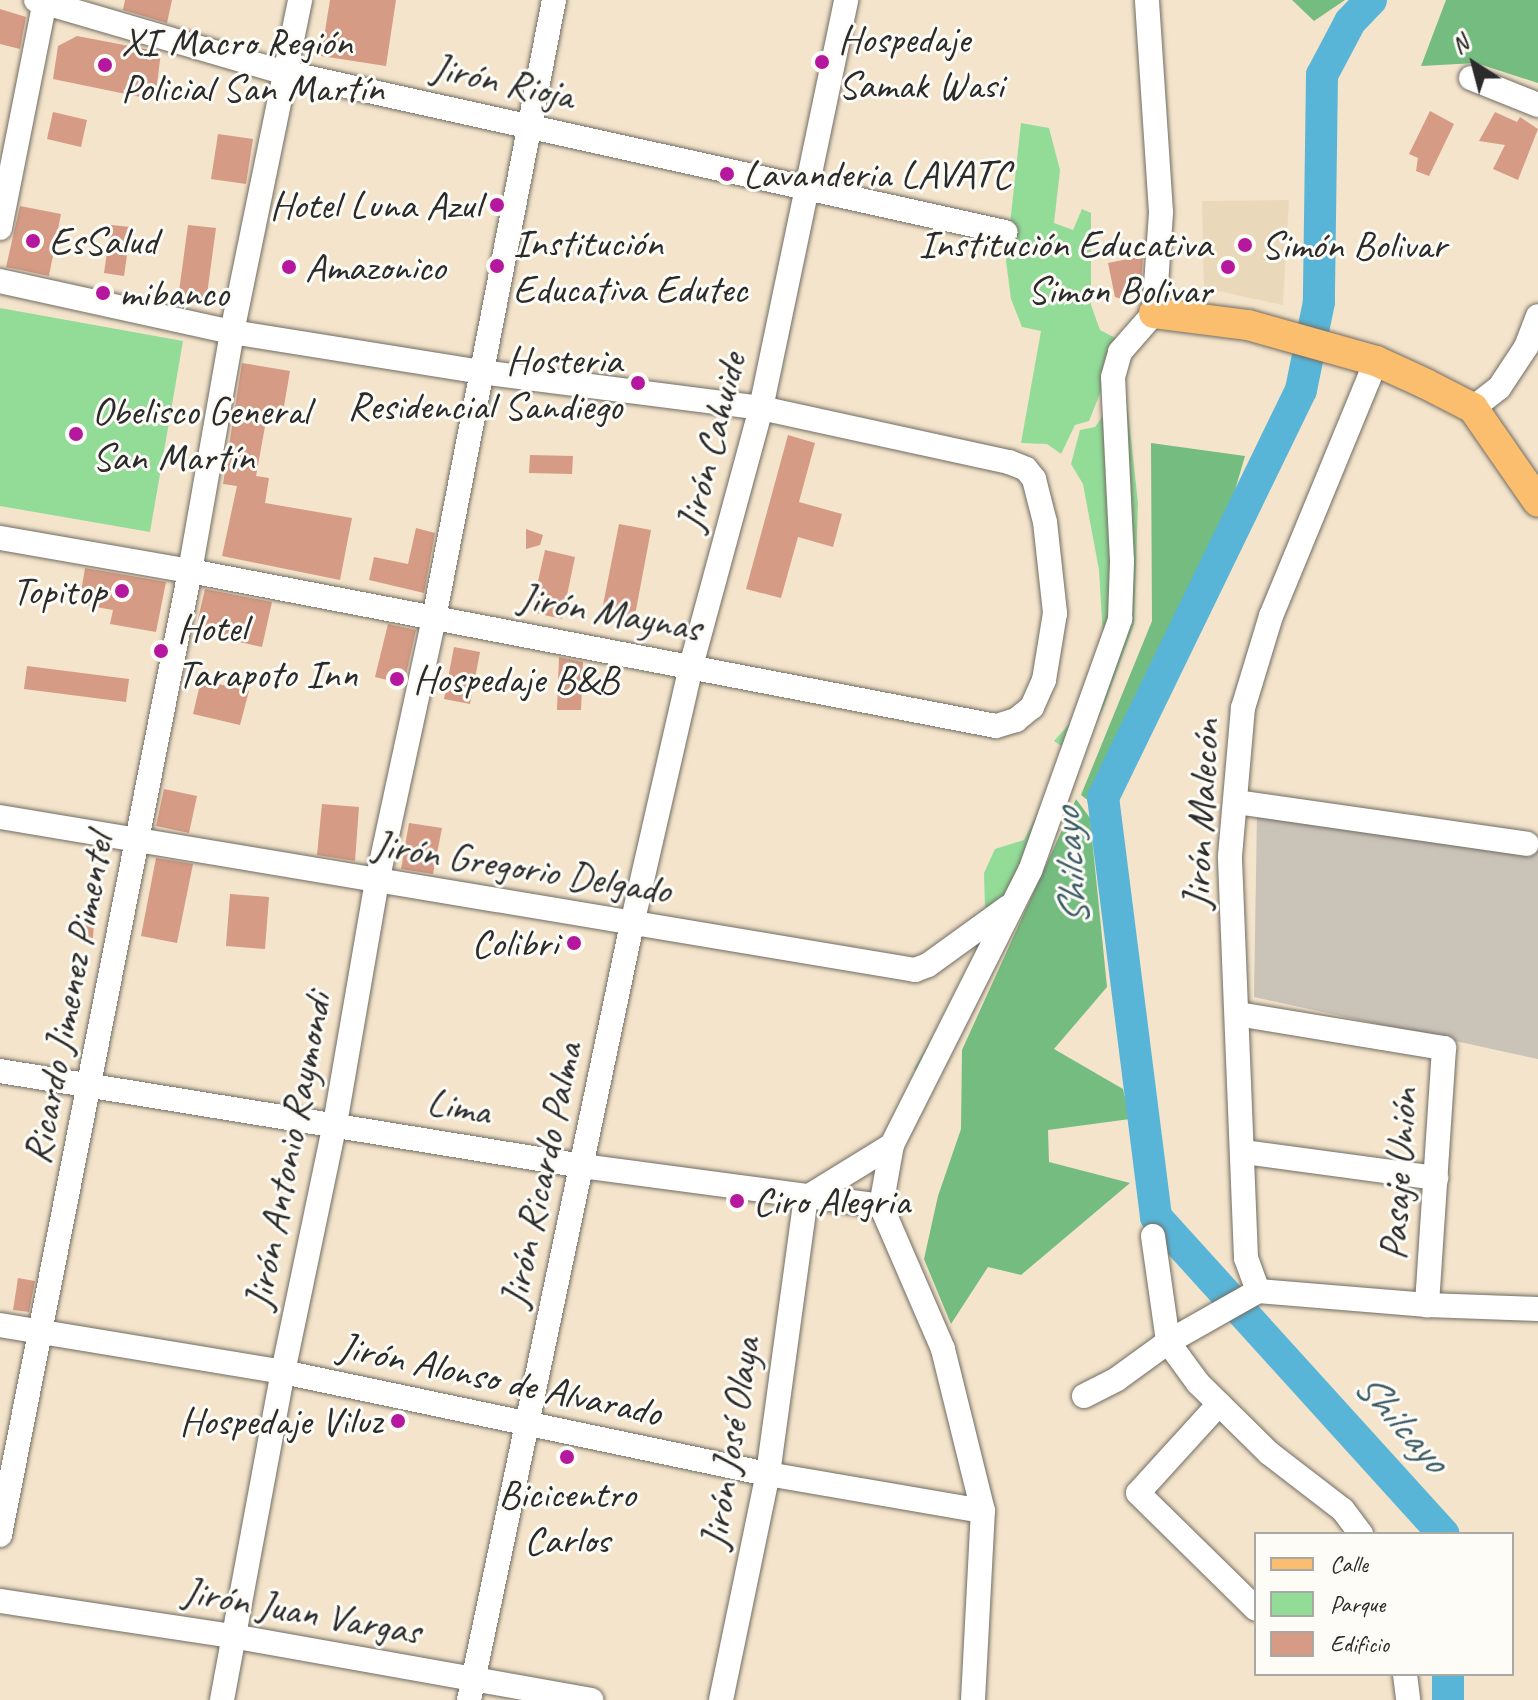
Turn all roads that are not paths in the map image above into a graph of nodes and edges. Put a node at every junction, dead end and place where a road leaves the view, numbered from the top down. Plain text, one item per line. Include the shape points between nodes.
1 (300, 0) edge
2 (554, 0) edge
3 (846, 0) edge
4 (1147, 0) edge
5 (42, 1) edge
6 (283, 72) junction
7 (1471, 78) dead end
8 (1538, 105) edge
9 (527, 125) junction
10 (808, 189) junction
11 (0, 228) edge
12 (1005, 232) dead end
13 (0, 281) edge
14 (1154, 313) junction
15 (1538, 316) edge
16 (232, 332) junction
17 (1532, 350) edge
18 (1376, 361) junction
19 (481, 372) junction
20 (761, 408) junction
21 (1473, 408) junction
22 (1538, 502) edge
23 (0, 538) edge
24 (190, 571) junction
25 (434, 618) junction
26 (691, 666) junction
27 (1237, 802) junction
28 (0, 817) edge
29 (137, 838) junction
30 (1527, 844) dead end
31 (377, 882) junction
32 (1013, 903) junction
33 (632, 924) junction
34 (1238, 1014) junction
35 (0, 1071) edge
36 (90, 1083) junction
37 (335, 1124) junction
38 (892, 1145) junction
39 (1244, 1152) junction
40 (582, 1166) junction
41 (1436, 1178) junction
42 (806, 1198) junction
43 (881, 1206) junction
44 (1153, 1236) dead end
45 (1258, 1291) junction
46 (1427, 1305) junction
47 (1538, 1309) edge
48 (0, 1325) edge
49 (42, 1334) junction
50 (1174, 1339) junction
51 (283, 1372) junction
52 (1084, 1396) dead end
53 (1219, 1404) junction
54 (528, 1426) junction
55 (768, 1474) junction
56 (983, 1511) junction
57 (1360, 1532) edge
58 (0, 1535) edge
59 (0, 1601) edge
60 (1254, 1607) edge
61 (232, 1636) junction
62 (1405, 1676) edge
63 (471, 1689) edge
64 (222, 1700) edge
65 (591, 1700) edge
66 (721, 1700) edge
67 (973, 1700) edge
68 (1408, 1700) edge

1 - 6 street, Ricardo Jimenez Pimentel
2 - 9 street, Jirón Antonio Raymondi
3 - 10 street, Jirón Cahuide
4 - 14 street via 1161,212
5 - 6 street, Jirón Rioja
5 - 11 street
6 - 9 street, Jirón Rioja
6 - 16 street, Ricardo Jimenez Pimentel
7 - 8 street
9 - 10 street, Jirón Rioja
9 - 19 street, Jirón Antonio Raymondi
10 - 12 street, Jirón Rioja
10 - 20 street, Jirón Cahuide
13 - 16 street
14 - 18 main road via 1248,325
14 - 32 street via 1120,352 1113,377 1120,619 1030,871
15 - 17 street
16 - 19 street
16 - 24 street, Ricardo Jimenez Pimentel
17 - 21 street
18 - 21 main road
18 - 27 street, Jirón Malecón via 1271,616 1243,708
19 - 20 street
19 - 25 street, Jirón Antonio Raymondi
20 - 26 street, Jirón Cahuide
20 - 26 street, Jirón Maynas via 1026,469 1034,479 1045,522 1055,613 1044,680 1032,707 1016,720 996,726
21 - 22 main road
23 - 24 street, Jirón Maynas
24 - 25 street, Jirón Maynas
24 - 29 street, Ricardo Jimenez Pimentel
25 - 26 street, Jirón Maynas
25 - 31 street, Jirón Antonio Raymondi
26 - 33 street, Jirón Ricardo Palma
27 - 30 street
27 - 34 street, Jirón Malecón via 1230,856
28 - 29 street, Jirón Gregorio Delgado
29 - 31 street, Jirón Gregorio Delgado
29 - 36 street, Ricardo Jimenez Pimentel
31 - 33 street, Jirón Gregorio Delgado
31 - 37 street, Jirón Antonio Raymondi
32 - 33 street, Jirón Gregorio Delgado via 915,970
32 - 38 street
33 - 40 street, Jirón Ricardo Palma
34 - 39 street, Jirón Malecón
34 - 41 street, Pasaje Unión via 1444,1048
35 - 36 street, Lima
36 - 37 street, Lima
36 - 49 street, Ricardo Jimenez Pimentel
37 - 40 street, Lima
37 - 51 street, Jirón Antonio Raymondi
38 - 42 street
38 - 43 street
39 - 41 street
39 - 45 street, Jirón Malecón via 1246,1258
40 - 42 street, Lima
40 - 54 street, Jirón Ricardo Palma
41 - 46 street, Pasaje Unión
42 - 43 street, Lima
42 - 55 street, Jirón José Olaya
43 - 56 street via 943,1349
44 - 50 street
45 - 46 street
45 - 50 street
46 - 47 street
48 - 49 street, Jirón Alonso de Alvarado
49 - 51 street, Jirón Alonso de Alvarado
49 - 58 street, Ricardo Jimenez Pimentel
50 - 52 street
50 - 53 street via 1198,1383
51 - 54 street, Jirón Alonso de Alvarado
51 - 61 street, Jirón Antonio Raymondi
53 - 57 street via 1269,1453 1343,1510
53 - 60 street via 1138,1493
54 - 55 street, Jirón Alonso de Alvarado
54 - 63 street, Jirón Ricardo Palma
55 - 56 street, Jirón Alonso de Alvarado
55 - 66 street, Jirón José Olaya
56 - 67 street
59 - 61 street, Jirón Juan Vargas
61 - 63 street, Jirón Juan Vargas
61 - 64 street, Jirón Antonio Raymondi
62 - 68 street
63 - 65 street, Jirón Juan Vargas

